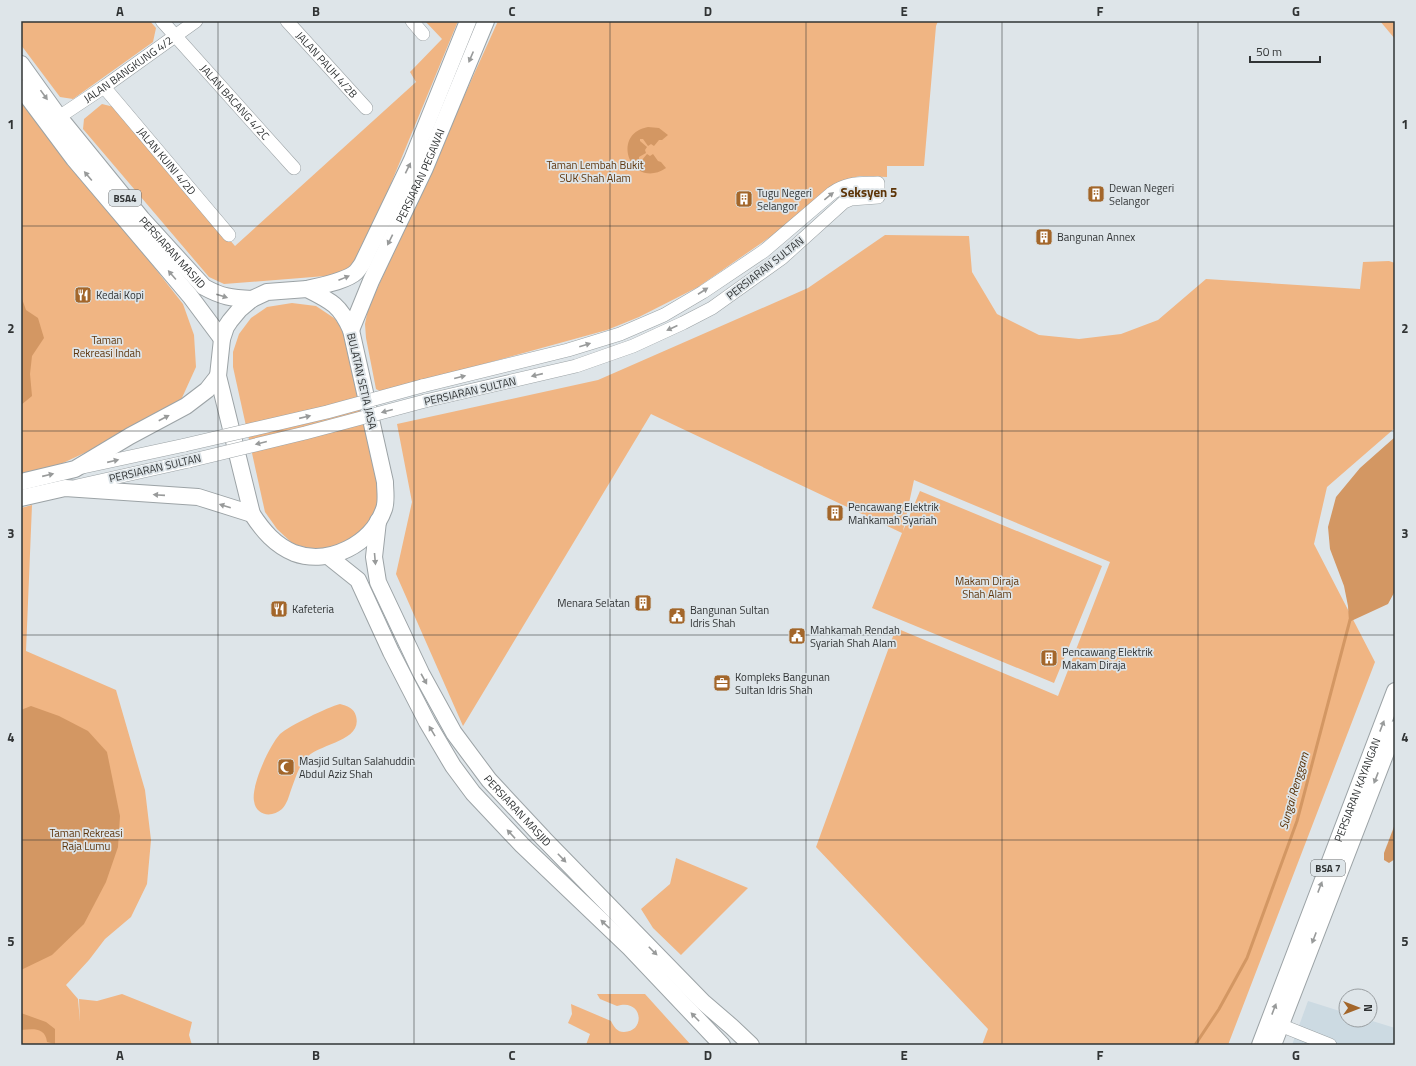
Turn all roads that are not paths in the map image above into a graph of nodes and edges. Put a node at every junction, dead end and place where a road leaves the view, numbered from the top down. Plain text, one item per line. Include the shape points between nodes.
1 (162, 21) edge
2 (196, 21) edge
3 (287, 21) edge
4 (412, 21) edge
5 (468, 21) edge
6 (486, 21) edge
7 (423, 34) dead end
8 (174, 36) junction
9 (21, 64) edge
10 (104, 87) junction
11 (21, 88) edge
12 (366, 108) dead end
13 (59, 117) junction
14 (294, 168) dead end
15 (230, 235) dead end
16 (307, 289) junction
17 (252, 299) junction
18 (351, 330) junction
19 (222, 339) junction
20 (218, 376) junction
21 (75, 469) junction
22 (21, 482) edge
23 (66, 488) junction
24 (23, 498) edge
25 (252, 514) junction
26 (378, 521) junction
27 (328, 556) junction
28 (1395, 691) edge
29 (1395, 729) edge
30 (703, 1002) junction
31 (1280, 1025) junction
32 (1310, 1041) edge
33 (722, 1045) edge
34 (742, 1045) edge
35 (751, 1045) edge
36 (1260, 1045) edge
37 (1273, 1045) edge
38 (1330, 1045) edge

1 - 8 street, JALAN BACANG 4/2C
2 - 8 street, JALAN BANGKUNG 4/2
3 - 12 street, JALAN PAUH 4/2B
4 - 7 street
16 -> 5 main road, PERSIARAN PEGAWAI via 330,284 351,275 362,264 412,160
6 -> 18 main road, PERSIARAN PEGAWAI via 425,168 370,281
8 - 10 street, JALAN BANGKUNG 4/2
8 - 14 street, JALAN BACANG 4/2C
9 -> 13 main road, PERSIARAN MASJID / BSA4
10 - 13 street, JALAN BANGKUNG 4/2
10 - 15 street, JALAN KUINI 4/2D
19 -> 11 main road, PERSIARAN MASJID / BSA4 via 190,296 74,159
13 -> 17 main road, PERSIARAN MASJID / BSA4 via 142,219 204,287 227,297
16 - 17 main road, BULATAN SETIA JASA via 267,292
16 - 18 main road, BULATAN SETIA JASA via 338,308
17 - 19 main road, BULATAN SETIA JASA via 230,321
18 - 26 main road, BULATAN SETIA JASA via 385,482 386,498
19 - 20 main road, BULATAN SETIA JASA
21 -> 20 main road via 186,406 207,390
20 - 25 main road, BULATAN SETIA JASA
22 -> 21 main road, PERSIARAN SULTAN
21 -> 23 street, PERSIARAN SULTAN, bridge via 327,412 568,350 620,334 664,315 703,292 764,251 842,187 852,184 878,184 878,197 844,202 782,258 712,308 633,346 576,366 425,401 189,461
23 - 24 main road, PERSIARAN SULTAN
25 -> 23 main road via 198,497
25 - 27 main road, BULATAN SETIA JASA via 263,531 279,545 305,556
26 - 27 main road, BULATAN SETIA JASA via 364,538 351,548
26 -> 30 main road, PERSIARAN MASJID via 374,557 378,582 421,673 454,733 489,780
33 -> 27 main road, PERSIARAN MASJID via 630,948 522,845 473,793 453,766 427,722 358,580
36 -> 28 main road, PERSIARAN KAYANGAN / BSA 7
29 -> 31 main road, PERSIARAN KAYANGAN / BSA 7
30 - 34 main road
30 - 35 main road, PERSIARAN MASJID
31 - 32 street
31 - 37 main road, PERSIARAN KAYANGAN / BSA 7
32 - 38 street

